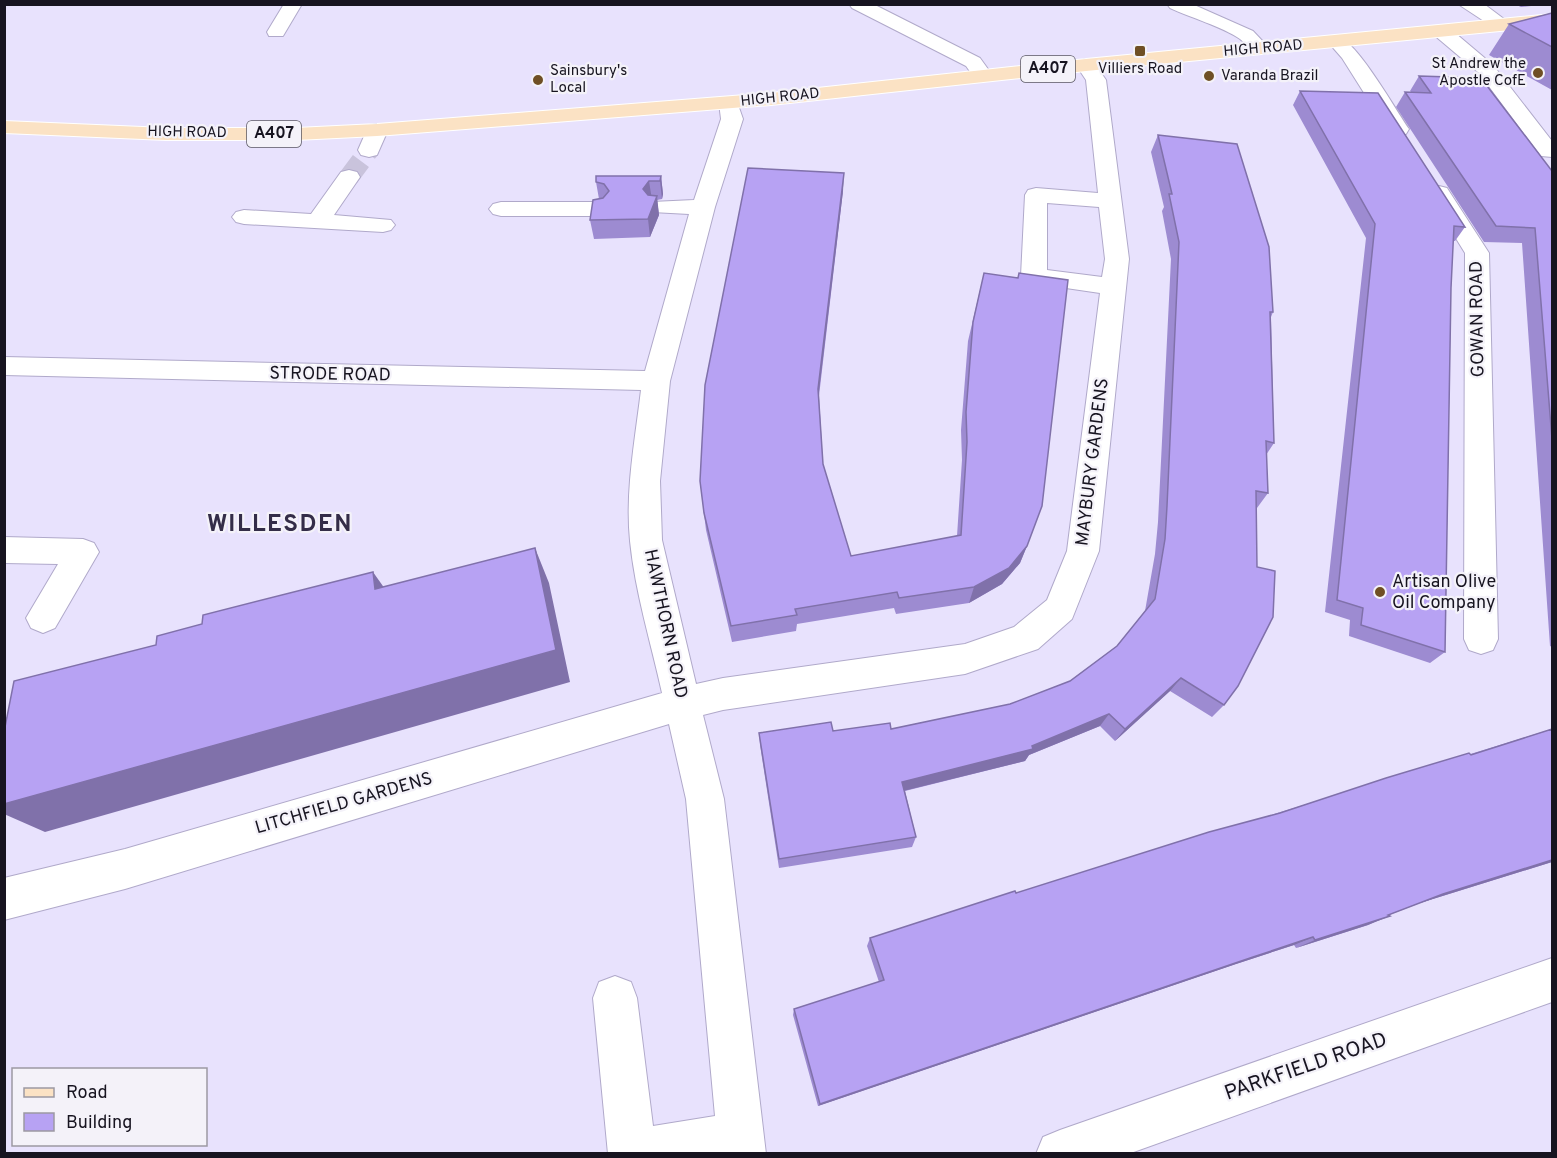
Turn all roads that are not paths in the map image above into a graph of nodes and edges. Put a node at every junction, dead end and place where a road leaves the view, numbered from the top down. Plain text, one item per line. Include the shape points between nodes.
1 (293, 4) edge
2 (858, 4) edge
3 (1176, 4) edge
4 (1467, 4) edge
5 (1552, 20) edge
6 (1503, 25) junction
7 (1441, 31) junction
8 (276, 32) dead end
9 (1337, 42) junction
10 (1260, 49) junction
11 (1086, 65) junction
12 (983, 76) junction
13 (729, 103) junction
14 (5, 127) edge
15 (1549, 151) dead end
16 (349, 177) tunnel mouth
17 (1109, 201) junction
18 (660, 207) dead end
19 (704, 207) junction
20 (501, 209) dead end
21 (598, 209) edge
22 (244, 217) dead end
23 (318, 221) junction
24 (383, 225) dead end
25 (1113, 287) junction
26 (4, 366) edge
27 (656, 381) junction
28 (4, 550) edge
29 (43, 618) dead end
30 (1481, 639) dead end
31 (682, 705) junction
32 (4, 899) edge
33 (1552, 980) edge
34 (615, 998) dead end
35 (741, 1145) edge
36 (632, 1153) edge
37 (1060, 1154) edge

1 - 8 street
2 - 12 street via 973,62
3 - 10 street via 1246,35
4 - 6 street
5 - 6 main road, HIGH ROAD / A407
6 - 7 main road, HIGH ROAD / A407
7 - 9 main road, HIGH ROAD / A407
7 - 15 street via 1486,69
9 - 10 main road, HIGH ROAD / A407
9 - 30 street, GOWAN ROAD via 1349,54 1477,253
10 - 11 main road, HIGH ROAD / A407
11 - 12 main road, HIGH ROAD / A407
11 - 17 street, MAYBURY GARDENS via 1096,80
12 - 13 main road, HIGH ROAD / A407
13 - 14 main road, HIGH ROAD / A407 via 373,140 296,134 166,134
13 - 19 street, HAWTHORN ROAD via 732,119
16 - 23 street
17 - 25 street, MAYBURY GARDENS via 1117,259
17 - 25 street via 1036,195 1034,276
18 - 19 street
19 - 27 street, HAWTHORN ROAD
20 - 21 street
22 - 23 street
23 - 24 street
25 - 31 street, MAYBURY GARDENS via 1083,551 1060,609 1026,638 965,659 723,694
26 - 27 street, STRODE ROAD
27 - 31 street, HAWTHORN ROAD via 645,481 646,540
28 - 29 street via 83,552
31 - 32 street, LITCHFIELD GARDENS via 125,868
31 - 35 street, HAWTHORN ROAD via 705,799
33 - 37 street, PARKFIELD ROAD
34 - 36 street
35 - 36 street

